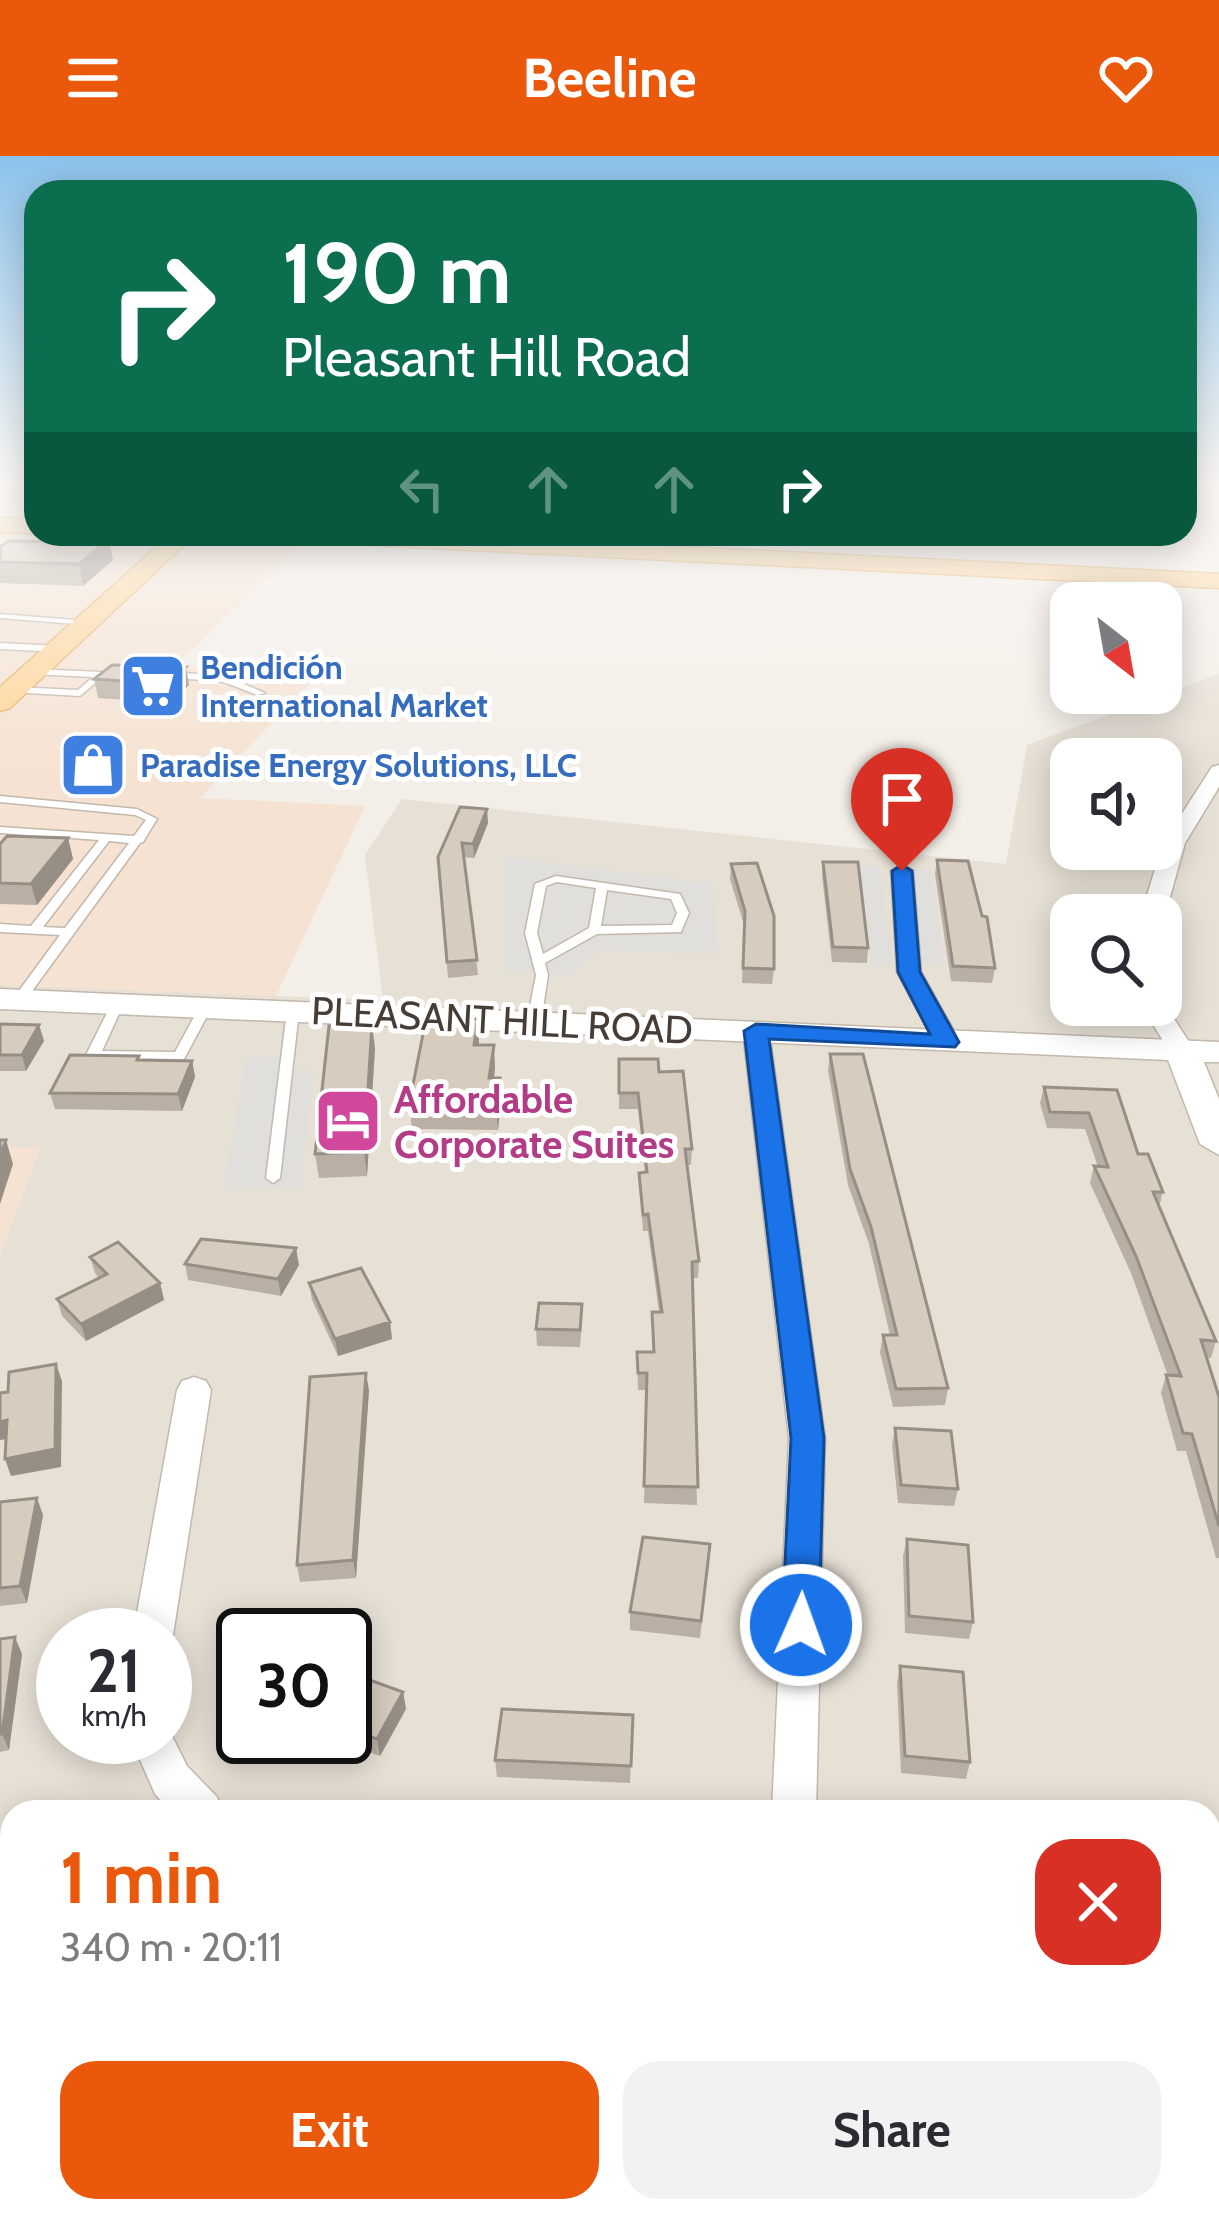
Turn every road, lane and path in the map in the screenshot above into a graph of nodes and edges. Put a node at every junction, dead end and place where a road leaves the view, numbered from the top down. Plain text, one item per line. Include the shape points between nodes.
1 (136, 578) edge
2 (1187, 578) edge
3 (1219, 580) edge
4 (0, 616) edge
5 (88, 623) junction
6 (0, 646) edge
7 (59, 649) junction
8 (121, 672) edge
9 (101, 675) junction
10 (163, 675) edge
11 (16, 688) edge
12 (260, 693) dead end
13 (1219, 771) edge
14 (0, 799) edge
15 (27, 801) junction
16 (1, 831) edge
17 (106, 838) junction
18 (139, 840) junction
19 (902, 871) dead end
20 (602, 884) junction
21 (1159, 894) edge
22 (0, 928) edge
23 (17, 929) junction
24 (34, 930) junction
25 (595, 930) junction
26 (69, 932) junction
27 (0, 944) edge
28 (538, 962) junction
29 (9, 999) edge
30 (118, 1003) junction
31 (206, 1007) junction
32 (293, 1011) junction
33 (534, 1022) junction
34 (1166, 1026) edge
35 (756, 1031) junction
36 (947, 1042) junction
37 (1181, 1051) junction
38 (1219, 1052) edge
39 (1219, 1144) edge
40 (273, 1178) dead end
41 (194, 1390) dead end
42 (158, 1608) edge
43 (164, 1764) edge
44 (190, 1800) edge
45 (794, 1800) edge

1 - 5 main road
2 - 3 main road
4 - 5 lane
5 - 7 main road
6 - 7 lane
7 - 11 main road
8 - 9 lane
9 - 11 lane
9 - 11 lane via 80,693
10 - 12 lane via 225,679
13 - 21 street via 1174,843
14 - 15 lane
15 - 16 lane
15 - 18 lane via 142,813 152,823
16 - 17 lane
17 - 18 lane
17 - 24 lane
18 - 26 lane
19 - 36 street via 909,972
20 - 25 lane
20 - 25 lane via 676,896 683,914 677,929
20 - 28 lane via 541,884 531,933
22 - 23 lane
23 - 24 lane
23 - 27 lane
24 - 26 lane
25 - 28 lane
26 - 29 lane
28 - 33 lane
29 - 30 street, PLEASANT HILL ROAD
30 - 31 street, PLEASANT HILL ROAD
30 - 31 lane via 93,1055 179,1056
31 - 32 street, PLEASANT HILL ROAD
32 - 33 street, PLEASANT HILL ROAD
32 - 40 lane
33 - 35 street, PLEASANT HILL ROAD
34 - 37 street
35 - 36 street, PLEASANT HILL ROAD
35 - 45 street via 807,1438
36 - 37 street, PLEASANT HILL ROAD
37 - 38 street, PLEASANT HILL ROAD
37 - 39 street
41 - 42 street
43 - 44 street

